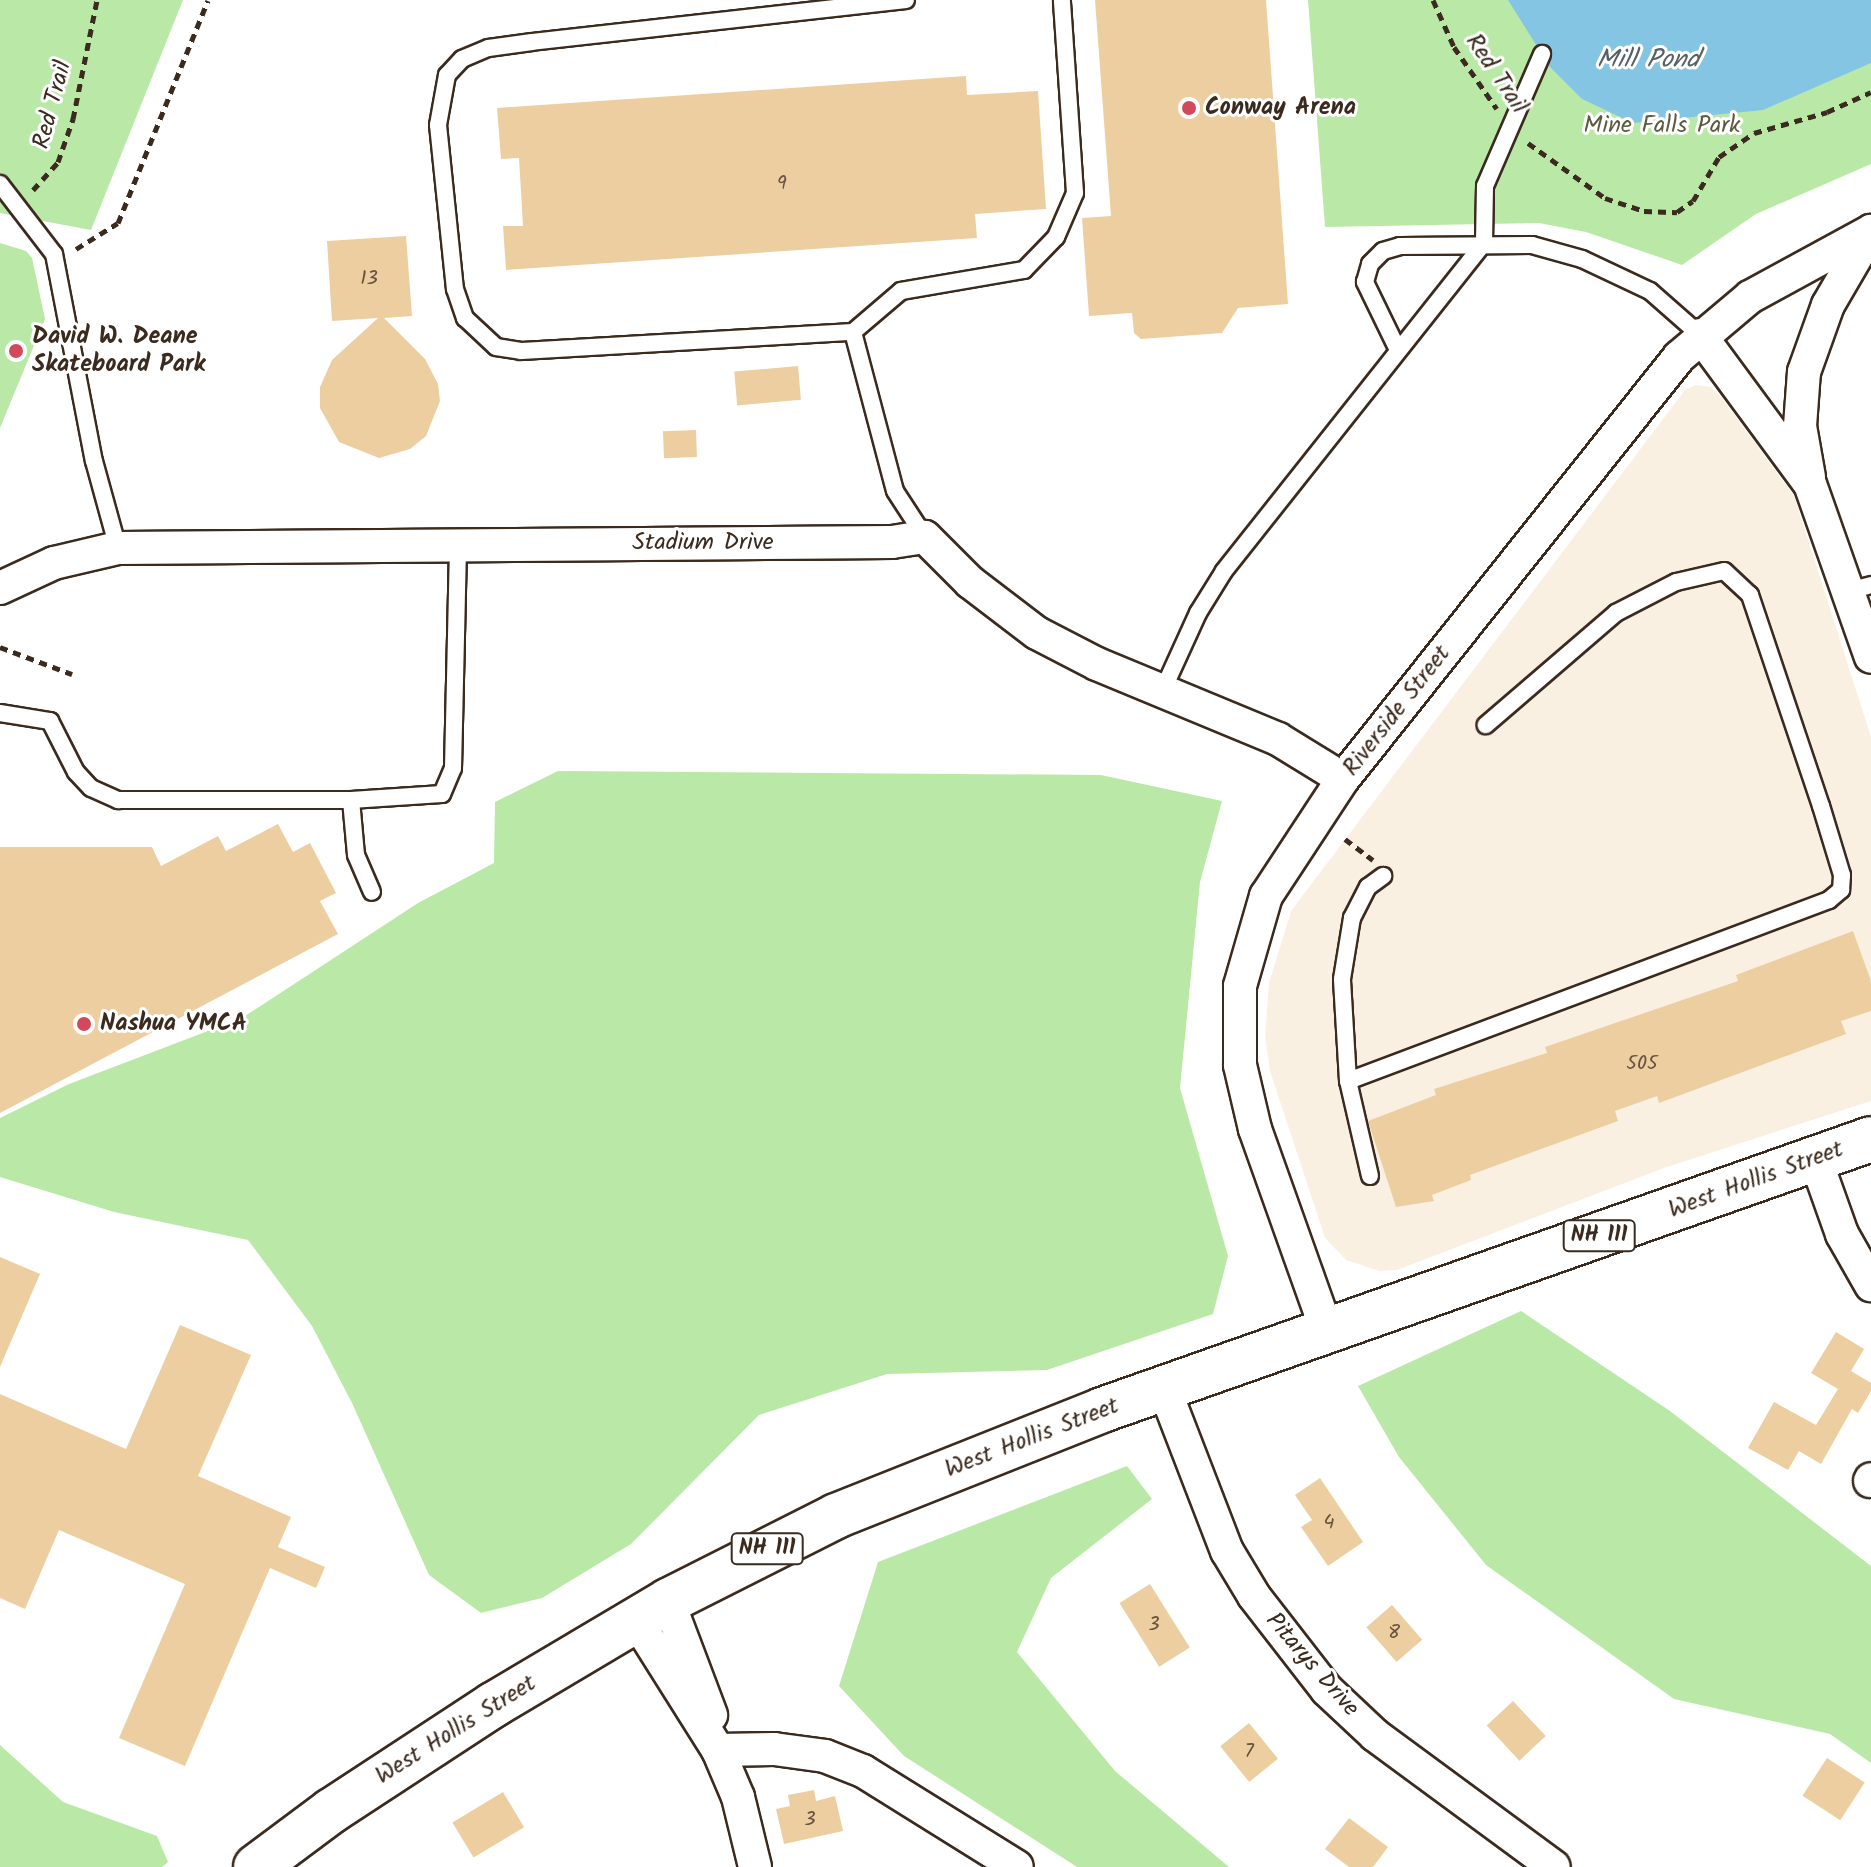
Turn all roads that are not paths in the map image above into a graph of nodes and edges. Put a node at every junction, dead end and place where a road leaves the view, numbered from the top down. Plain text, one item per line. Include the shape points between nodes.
1 (906, 0) edge
2 (1062, 0) edge
3 (1542, 54) dead end
4 (0, 184) edge
5 (1871, 231) edge
6 (1484, 243) junction
7 (853, 332) junction
8 (1700, 335) junction
9 (1398, 350) junction
10 (1810, 484) junction
11 (925, 537) junction
12 (458, 545) junction
13 (118, 548) junction
14 (0, 588) edge
15 (1860, 588) edge
16 (1871, 657) edge
17 (1162, 692) junction
18 (0, 713) edge
19 (1486, 725) dead end
20 (1343, 779) junction
21 (351, 800) junction
22 (1383, 876) road end
23 (372, 892) dead end
24 (1348, 1081) junction
25 (1871, 1139) edge
26 (1815, 1158) junction
27 (1370, 1176) dead end
28 (1871, 1285) edge
29 (1328, 1334) junction
30 (1164, 1388) junction
31 (652, 1611) junction
32 (718, 1750) junction
33 (256, 1867) edge
34 (755, 1867) edge
35 (1017, 1867) edge
36 (1554, 1867) edge

1 - 7 lane via 488,48 462,59 447,75 438,100 455,289 465,318 496,347 521,351
2 - 7 lane via 1077,176 1069,213 1056,237 1024,270 901,291
3 - 6 lane via 1485,186
4 - 13 lane via 54,254 94,461
5 - 8 street, Riverside Street via 1794,269
5 - 10 street via 1828,305 1804,372 1800,426
6 - 8 lane via 1532,245 1582,259 1650,291
6 - 9 lane
6 - 9 lane via 1400,246 1383,251 1370,264 1365,282 1370,300
7 - 11 lane via 895,491
8 - 10 street
8 - 20 street, Riverside Street
9 - 17 lane via 1224,571
10 - 15 street
11 - 12 street, Stadium Drive via 892,542
11 - 17 street via 970,582 1037,633
12 - 13 street, Stadium Drive
12 - 21 lane via 453,768 442,794
13 - 14 street, Stadium Drive via 54,563
15 - 16 street
17 - 20 street via 1278,739
18 - 21 lane via 50,721 76,772 91,788 118,800
19 - 24 lane via 1616,613 1676,582 1724,571 1750,595 1817,791 1842,875 1841,890 1829,900
20 - 29 street, Riverside Street via 1258,914 1243,968 1238,1024 1255,1129
21 - 23 lane via 356,855
22 - 24 lane via 1360,899 1345,944 1342,1011
24 - 27 lane
25 - 26 main road, West Hollis Street / NH 111
26 - 28 street via 1842,1234
26 - 29 main road, West Hollis Street / NH 111
29 - 30 main road, West Hollis Street / NH 111
30 - 31 main road, West Hollis Street / NH 111 via 836,1516
30 - 36 street, Pitarys Drive via 1227,1551 1254,1596 1327,1690 1375,1735
31 - 32 street via 711,1711
31 - 33 main road, West Hollis Street / NH 111 via 403,1762
32 - 34 street via 738,1797
32 - 35 street via 774,1749 825,1756 863,1771

